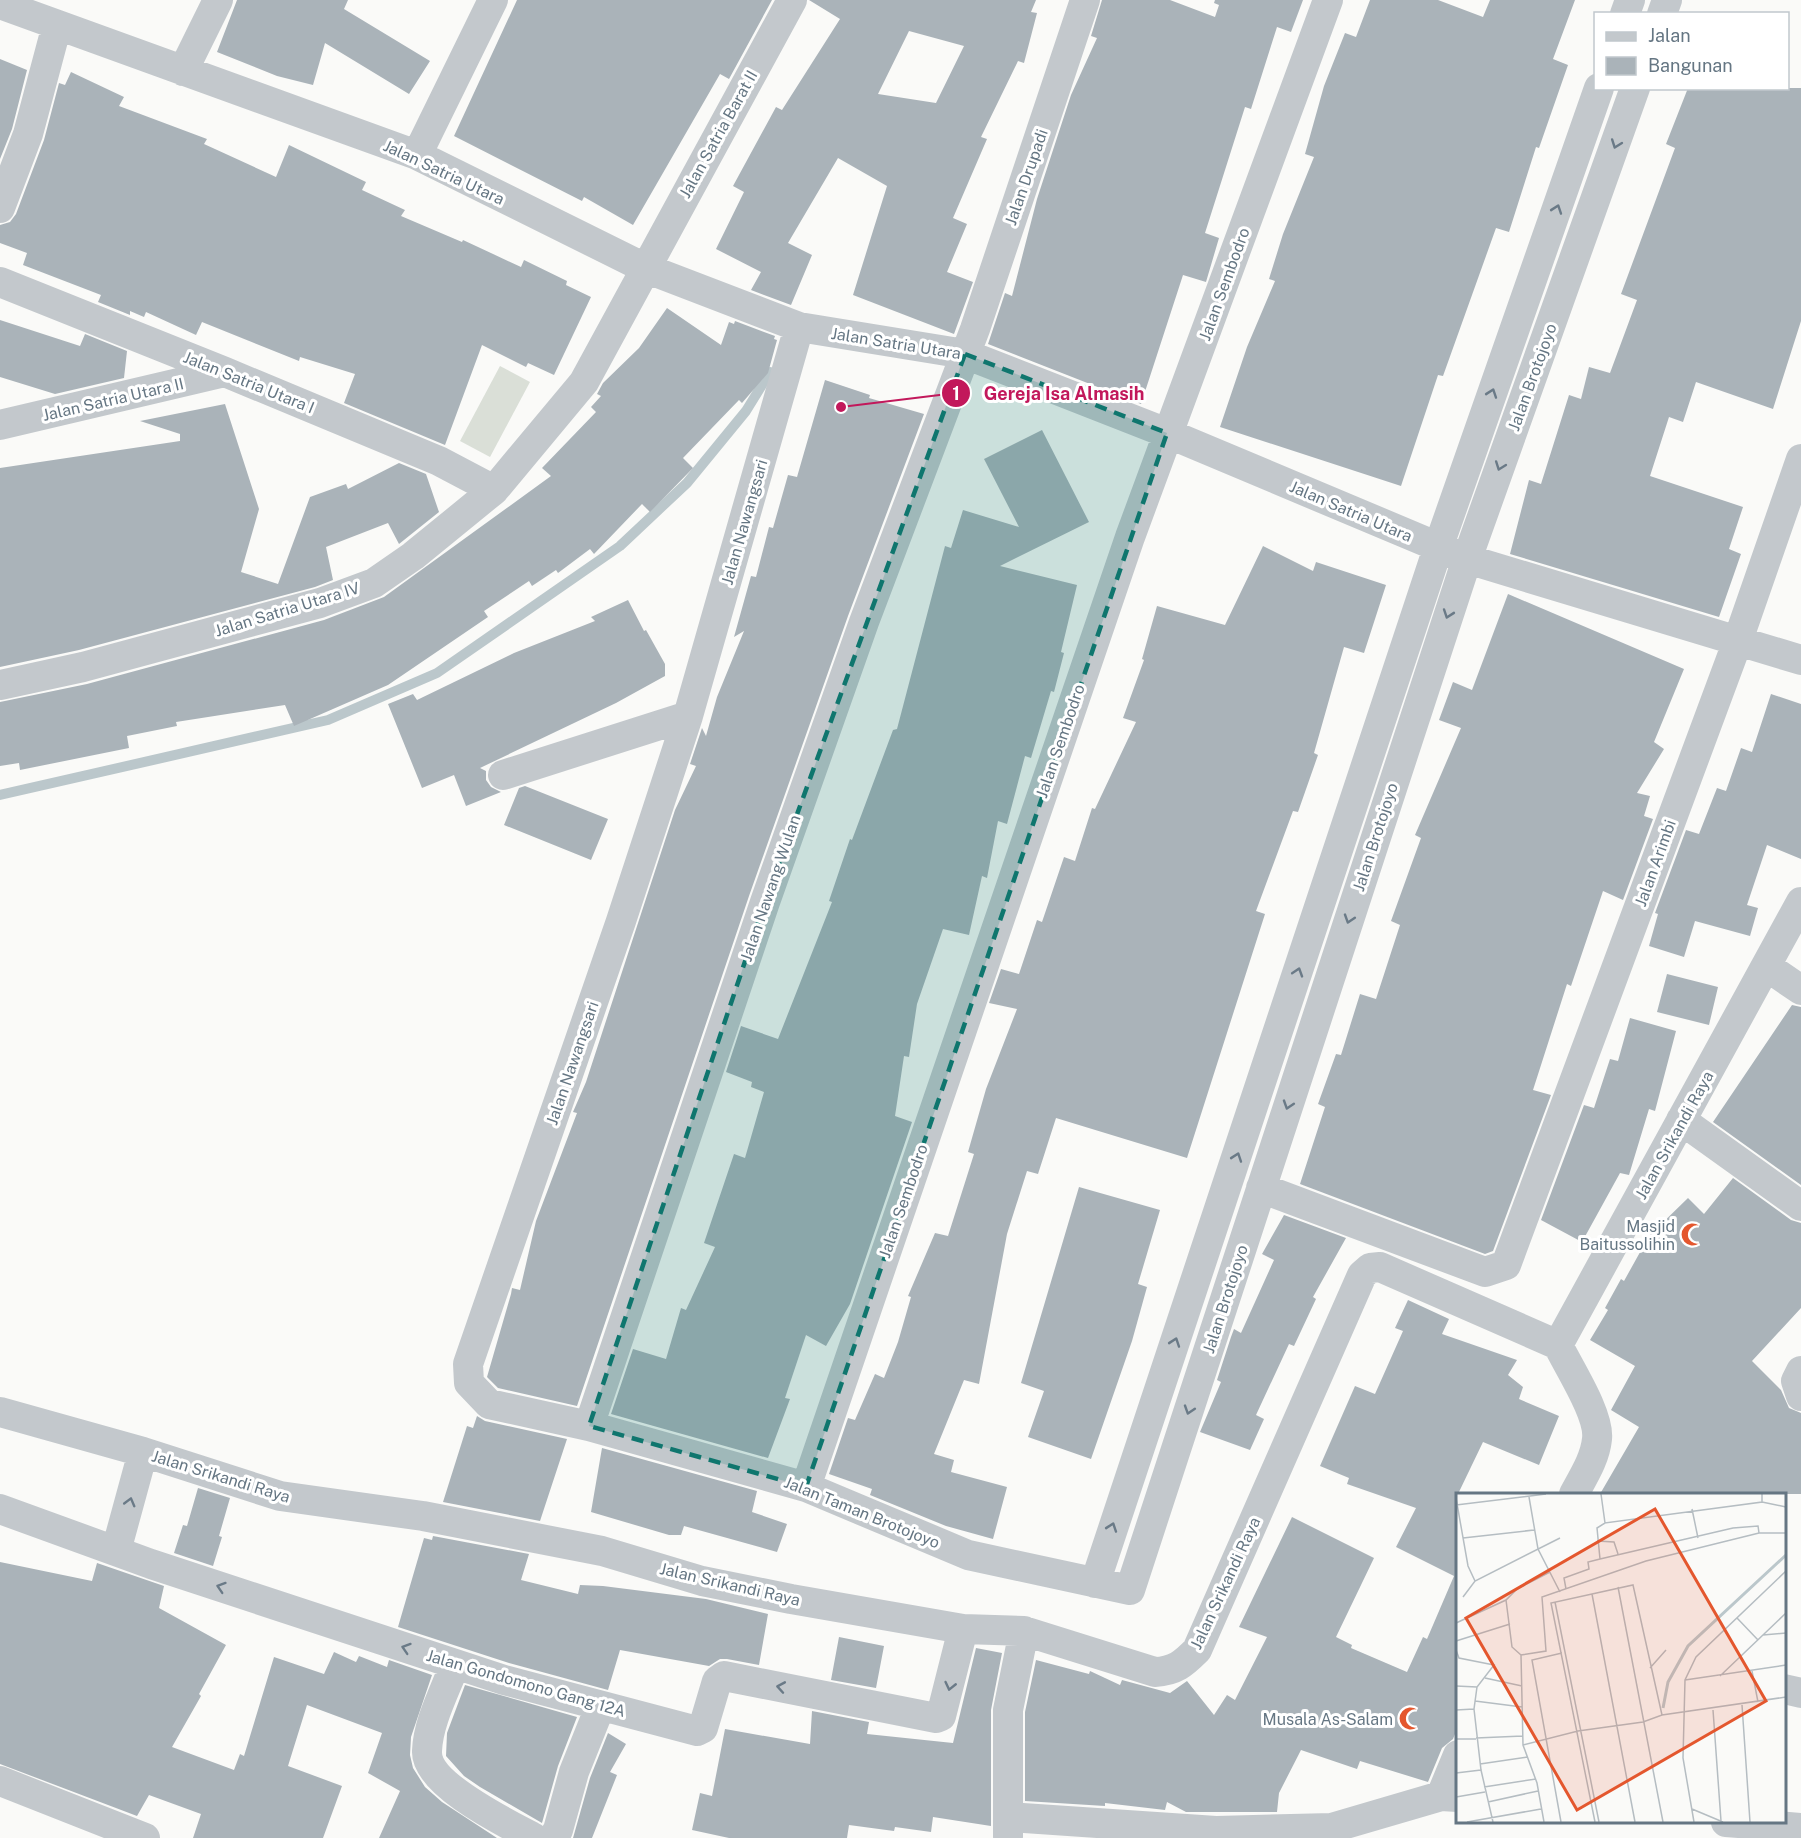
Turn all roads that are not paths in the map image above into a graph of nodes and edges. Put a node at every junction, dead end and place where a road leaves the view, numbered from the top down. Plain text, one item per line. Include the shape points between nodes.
1 (218, 0) edge
2 (493, 0) edge
3 (792, 0) edge
4 (1085, 0) edge
5 (1328, 0) edge
6 (0, 4) edge
7 (57, 25) junction
8 (183, 71) junction
9 (1598, 90) edge
10 (1634, 90) edge
11 (417, 156) junction
12 (0, 208) edge
13 (645, 268) junction
14 (0, 282) edge
15 (799, 327) junction
16 (966, 354) junction
17 (225, 372) junction
18 (0, 426) edge
19 (1167, 433) junction
20 (1801, 459) edge
21 (494, 490) junction
22 (1438, 548) junction
23 (1467, 559) junction
24 (1737, 643) junction
25 (1801, 660) edge
26 (0, 685) edge
27 (688, 716) junction
28 (503, 775) dead end
29 (1801, 902) edge
30 (1766, 966) junction
31 (1801, 990) edge
32 (1682, 1120) junction
33 (1261, 1188) junction
34 (1801, 1206) edge
35 (1558, 1345) junction
36 (1801, 1371) edge
37 (1801, 1396) edge
38 (489, 1404) joint
39 (0, 1412) edge
40 (589, 1426) junction
41 (143, 1452) junction
42 (806, 1487) junction
43 (1574, 1493) edge
44 (0, 1509) edge
45 (116, 1551) junction
46 (1095, 1583) junction
47 (1130, 1590) joint
48 (963, 1629) junction
49 (1024, 1631) junction
50 (455, 1664) junction
51 (1786, 1689) edge
52 (1801, 1693) edge
53 (600, 1707) junction
54 (1456, 1764) edge
55 (0, 1780) edge
56 (1449, 1797) edge
57 (1747, 1823) edge
58 (1008, 1828) edge
59 (1801, 1828) edge
60 (146, 1838) edge
61 (534, 1838) edge
62 (553, 1838) edge

1 - 8 street
2 - 11 street
3 - 13 street, Jalan Satria Barat II
4 - 16 street, Jalan Drupadi
5 - 19 street, Jalan Sembodro
6 - 7 street, Jalan Satria Utara
7 - 8 street, Jalan Satria Utara
7 - 12 street via 28,134
8 - 11 street, Jalan Satria Utara
22 -> 9 street, Jalan Brotojoyo
10 -> 23 street, Jalan Brotojoyo
11 - 13 street, Jalan Satria Utara
13 - 15 street, Jalan Satria Utara
13 - 21 street, Jalan Satria Utara IV via 584,382
14 - 17 street, Jalan Satria Utara I
15 - 16 street, Jalan Satria Utara
15 - 27 street, Jalan Nawangsari
16 - 19 street, Jalan Satria Utara
16 - 40 street, Jalan Nawang Wulan via 864,622 769,891
17 - 18 street, Jalan Satria Utara II
17 - 21 street, Jalan Satria Utara I via 439,461
19 - 22 street, Jalan Satria Utara
19 - 42 street, Jalan Sembodro
20 - 24 street, Jalan Arimbi
21 - 26 street, Jalan Satria Utara IV via 374,583 320,603
22 - 23 street, Jalan Satria Utara
46 -> 22 street, Jalan Brotojoyo
23 - 24 street, Jalan Satria Utara
23 -> 33 street, Jalan Brotojoyo
24 - 25 street, Jalan Satria Utara
24 - 33 street, Jalan Arimbi via 1506,1265 1485,1272
27 - 28 street
27 - 38 street, Jalan Nawangsari via 468,1364 469,1383
29 - 30 street, Jalan Srikandi Raya
30 - 31 street
30 - 32 street, Jalan Srikandi Raya
32 - 34 street
32 - 35 street, Jalan Srikandi Raya
33 -> 47 street, Jalan Brotojoyo
35 - 43 street via 1596,1422 1598,1438
35 - 49 street, Jalan Srikandi Raya via 1380,1267 1370,1268 1362,1275 1197,1650 1171,1671 1155,1672
36 - 37 street via 1796,1381
38 - 40 street, Jalan Taman Brotojoyo
39 - 41 street, Jalan Srikandi Raya
40 - 42 street, Jalan Taman Brotojoyo
45 -> 41 street
41 - 48 street, Jalan Srikandi Raya via 280,1496 602,1551 702,1581
42 - 46 street, Jalan Taman Brotojoyo via 968,1555
44 - 45 street, Jalan Gondomono Gang 12A
50 -> 45 street, Jalan Gondomono Gang 12A
46 - 47 street, Jalan Taman Brotojoyo
48 - 49 street, Jalan Srikandi Raya
48 -> 53 street, Jalan Gondomono Gang 12A via 944,1712 936,1718 724,1676 717,1681 701,1731
49 - 58 street via 1008,1710
50 - 53 street, Jalan Gondomono Gang 12A
50 - 61 street via 430,1731 426,1752 429,1764 455,1790 487,1813
51 - 52 street
53 - 62 street
54 - 56 street
55 - 60 street
56 - 58 street via 1314,1831
57 - 59 street

